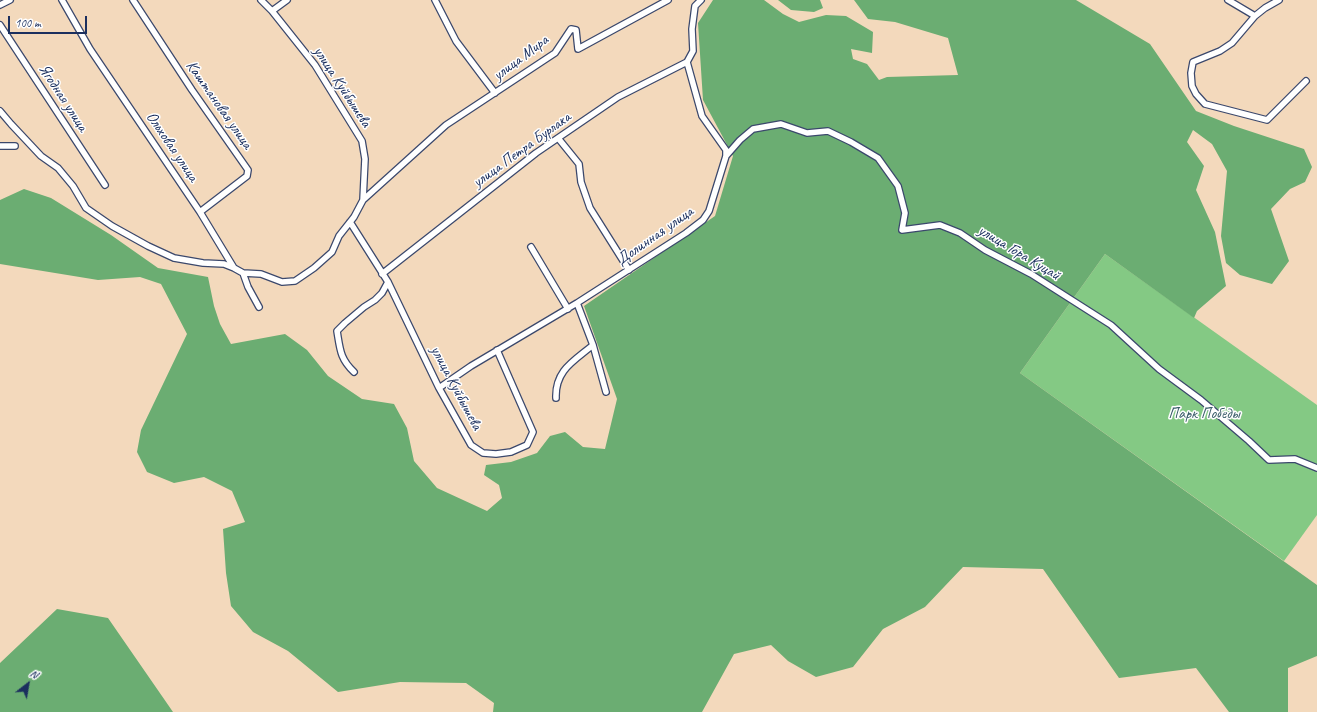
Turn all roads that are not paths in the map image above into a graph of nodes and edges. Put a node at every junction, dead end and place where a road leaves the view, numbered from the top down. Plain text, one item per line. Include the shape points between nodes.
1 (10, 0) edge
2 (62, 0) edge
3 (133, 0) edge
4 (261, 0) edge
5 (287, 0) edge
6 (435, 0) edge
7 (668, 0) edge
8 (701, 0) edge
9 (1228, 0) edge
10 (1279, 0) edge
11 (0, 5) edge
12 (272, 11) junction
13 (1255, 16) junction
14 (0, 25) edge
15 (688, 62) junction
16 (1306, 81) dead end
17 (495, 94) junction
18 (0, 111) edge
19 (558, 138) junction
20 (0, 146) edge
21 (15, 146) dead end
22 (726, 156) junction
23 (105, 185) dead end
24 (364, 200) junction
25 (200, 212) junction
26 (350, 222) junction
27 (531, 246) dead end
28 (234, 268) junction
29 (629, 270) junction
30 (243, 273) junction
31 (382, 274) junction
32 (388, 282) junction
33 (577, 303) junction
34 (258, 307) dead end
35 (568, 309) junction
36 (593, 345) junction
37 (497, 350) junction
38 (354, 372) dead end
39 (439, 388) junction
40 (606, 392) dead end
41 (556, 398) dead end
42 (1317, 468) edge

1 - 11 street
2 - 25 street, Ольховая улица via 90,49
3 - 25 street, Каштановая улица via 248,170 247,176
4 - 12 street, улица Куйбышева
5 - 12 street
6 - 17 street, улица Мира via 456,41
7 - 17 street, улица Мира via 578,49 576,30 571,29 555,53
8 - 15 street via 695,6 693,51
9 - 13 street
10 - 13 street
12 - 24 street, улица Куйбышева via 315,65 362,141 365,159
13 - 16 street via 1232,43 1193,62 1192,86 1196,94 1205,104 1267,120
14 - 23 street, Ягодная улица
15 - 19 street, улица Петра Бурлака via 618,97
15 - 22 street via 702,116 726,150
17 - 24 street, улица Мира via 446,125
18 - 28 street via 41,156 58,168 86,208 112,226 174,258 224,264
19 - 29 street via 579,164 581,182 590,208
19 - 31 street, улица Петра Бурлака
20 - 21 street
22 - 29 street, Долинная улица via 709,212 703,220
22 - 42 street, улица Гора Куцай via 753,129 781,124 807,133 828,131 851,142 878,158 898,186 905,213 902,230 940,225 960,233 1111,325 1159,369 1201,400 1269,460 1294,460
24 - 26 street
25 - 28 street, Ольховая улица
26 - 30 street via 338,236 332,252 295,281 282,282 261,274
26 - 31 street, улица Куйбышева
27 - 35 street
28 - 30 street, Ольховая улица
29 - 33 street, Долинная улица
30 - 34 street
31 - 32 street, улица Куйбышева
32 - 38 street via 375,300 337,331 345,363
32 - 39 street, улица Куйбышева
33 - 35 street, Долинная улица
33 - 36 street
35 - 37 street, Долинная улица
36 - 40 street
36 - 41 street via 561,374 556,386
37 - 39 street, Долинная улица
37 - 39 street, улица Куйбышева via 533,432 527,445 511,452 483,453 471,445

